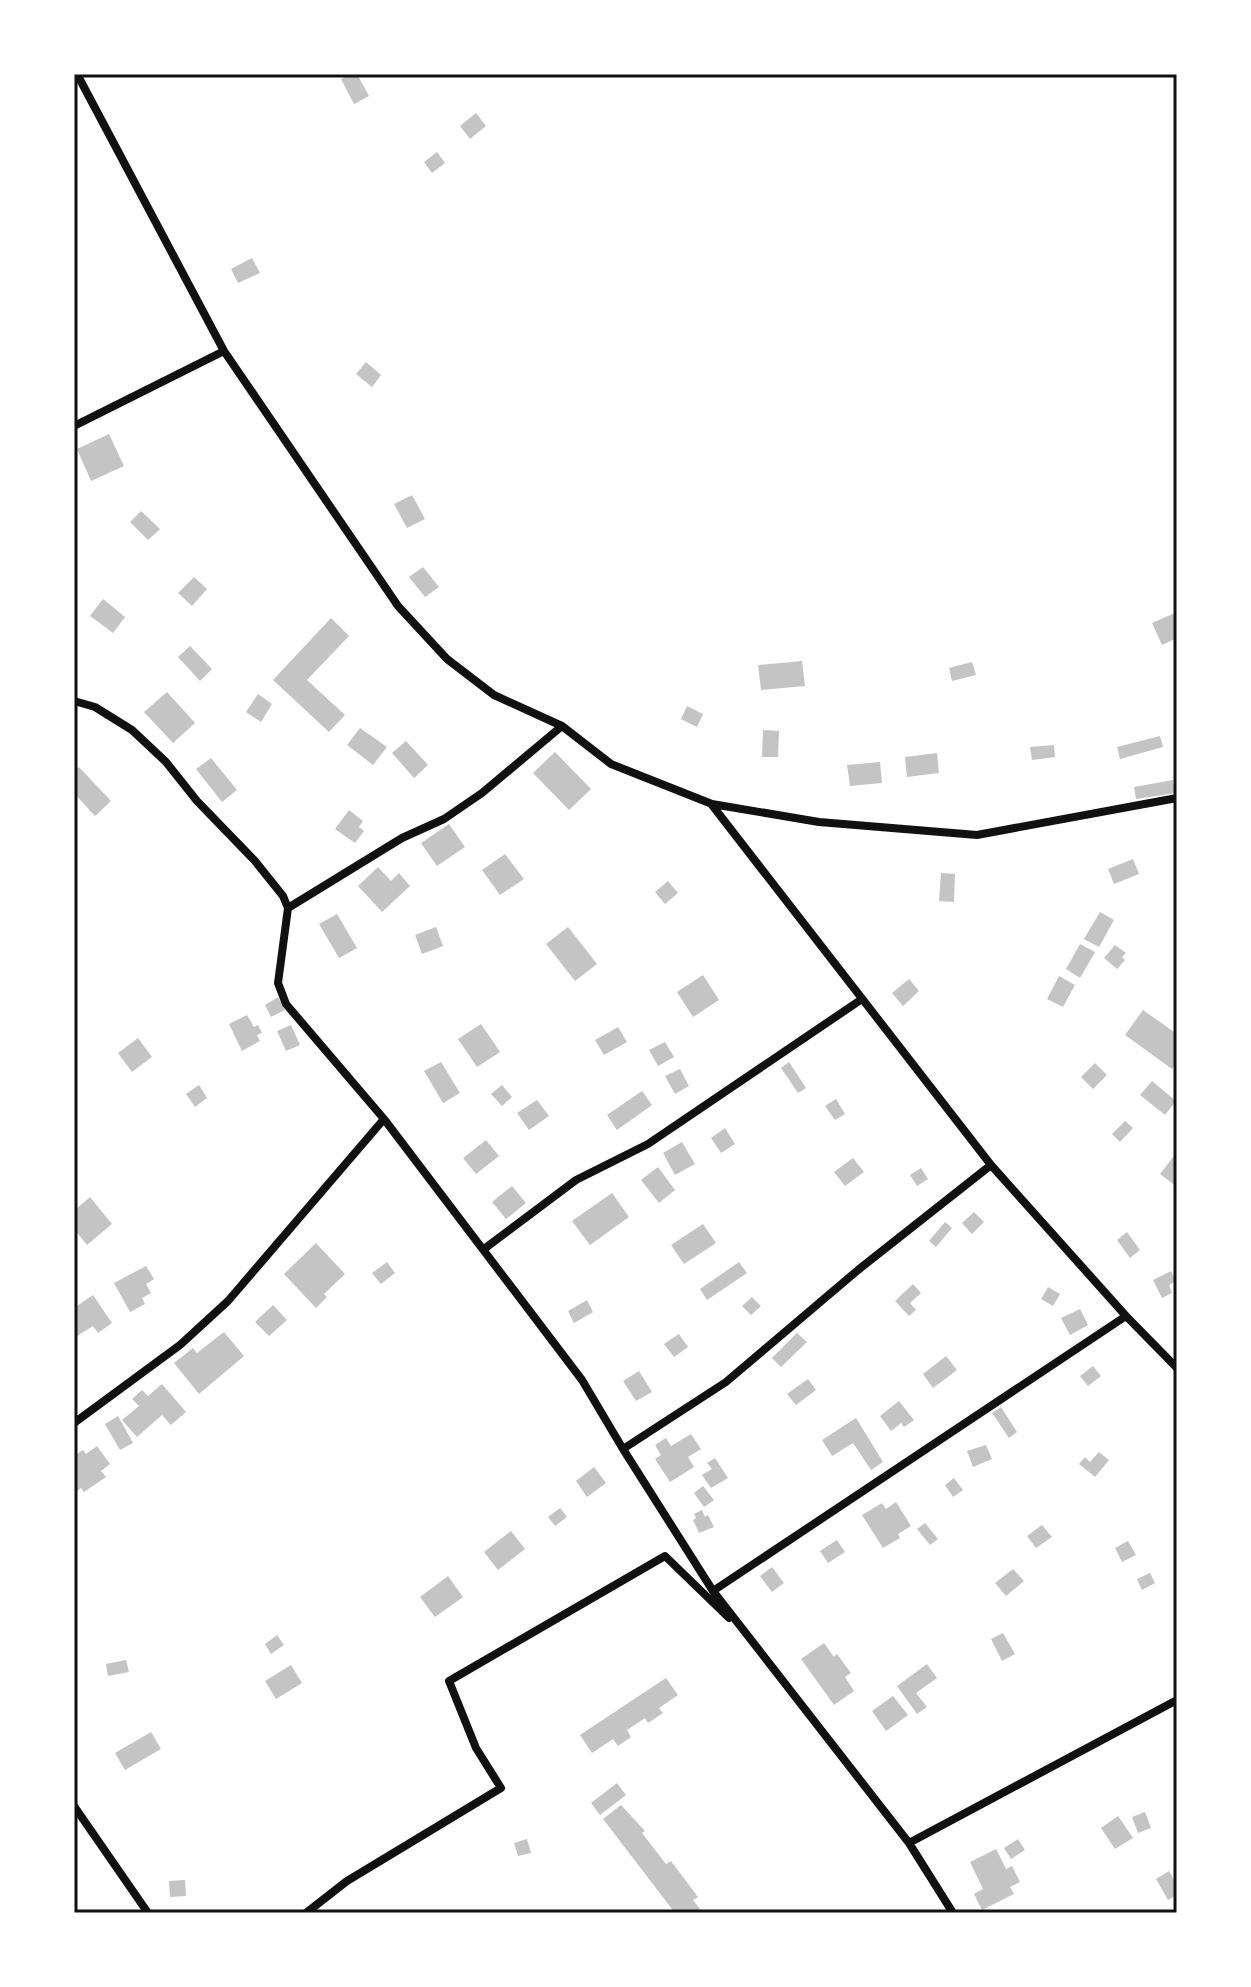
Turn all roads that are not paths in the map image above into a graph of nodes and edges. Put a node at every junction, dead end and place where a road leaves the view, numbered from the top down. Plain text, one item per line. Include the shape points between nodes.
1 (77, 74) edge
2 (224, 351) junction
3 (74, 426) edge
4 (74, 701) edge
5 (562, 726) junction
6 (1177, 798) edge
7 (712, 804) junction
8 (288, 908) junction
9 (862, 999) junction
10 (384, 1119) junction
11 (991, 1165) junction
12 (484, 1249) junction
13 (1126, 1316) junction
14 (1177, 1368) edge
15 (74, 1423) edge
16 (623, 1449) junction
17 (713, 1591) junction
18 (749, 1638) junction
19 (1177, 1700) edge
20 (74, 1806) edge
21 (909, 1843) junction
22 (148, 1913) edge
23 (306, 1913) edge
24 (953, 1913) edge

1 - 2 street
2 - 3 street
2 - 5 street via 398,606 447,659 494,695
4 - 8 street via 95,707 132,730 166,762 255,861
5 - 7 street via 611,764
5 - 8 street via 444,819 402,838
6 - 7 street via 977,835 819,822
7 - 9 street
8 - 10 street via 278,983 286,1004
9 - 11 street
9 - 12 street via 648,1144 576,1180
10 - 12 street
10 - 15 street via 228,1301 180,1345
11 - 13 street
11 - 16 street via 726,1382
12 - 16 street via 582,1380
13 - 14 street
13 - 17 street
16 - 17 street
17 - 18 street
18 - 21 street
18 - 23 street via 665,1556 449,1681 476,1748 501,1788 347,1881
19 - 21 street
20 - 22 street
21 - 24 street

